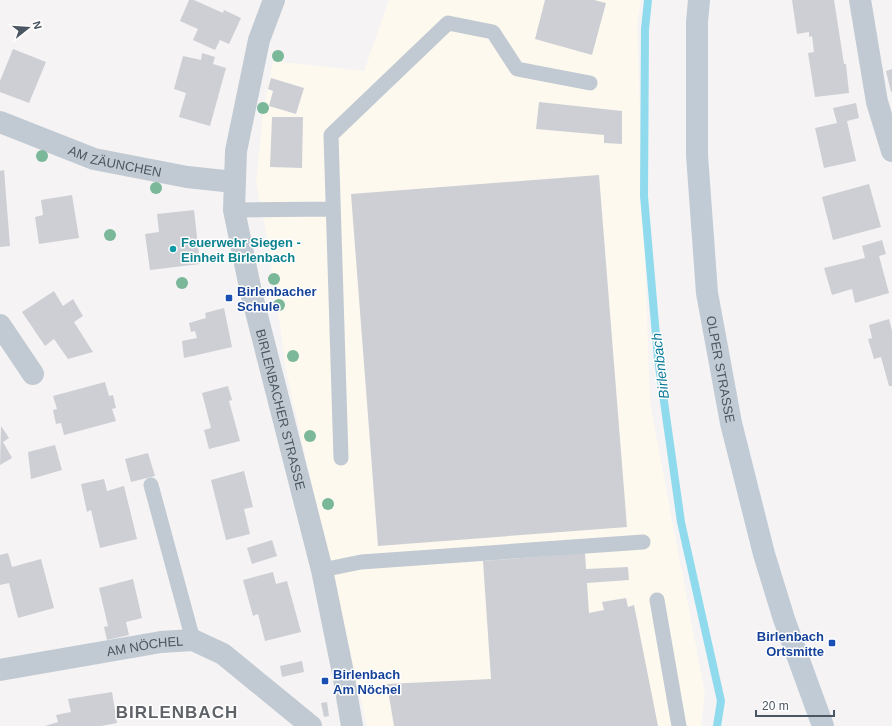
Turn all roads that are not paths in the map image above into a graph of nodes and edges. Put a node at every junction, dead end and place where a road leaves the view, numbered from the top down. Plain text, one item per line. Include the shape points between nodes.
1 (274, 0) edge
2 (699, 0) edge
3 (860, 0) edge
4 (590, 83) dead end
5 (0, 122) edge
6 (892, 151) edge
7 (234, 182) junction
8 (333, 208) junction
9 (234, 210) junction
10 (0, 325) edge
11 (33, 374) dead end
12 (341, 458) dead end
13 (151, 485) dead end
14 (643, 542) dead end
15 (322, 570) junction
16 (657, 600) dead end
17 (192, 640) junction
18 (0, 670) edge
19 (311, 726) edge
20 (352, 726) edge
21 (679, 726) edge
22 (823, 726) edge

1 - 7 street, BIRLENBACHER STRASSE via 259,40 236,151
2 - 22 main road, OLPER STRASSE via 697,155 707,293 731,423 764,554 784,619
3 - 6 street via 877,102
4 - 8 lane via 517,69 493,32 448,23 331,135
5 - 7 street, AM ZÄUNCHEN via 94,159 187,177
7 - 9 street, BIRLENBACHER STRASSE
8 - 9 lane
8 - 12 lane
9 - 15 street, BIRLENBACHER STRASSE via 251,292
10 - 11 street
13 - 17 lane
14 - 15 lane via 361,562
15 - 20 street, BIRLENBACHER STRASSE
16 - 21 lane
17 - 18 street, AM NÖCHEL via 161,642
17 - 19 street, AM NÖCHEL via 223,654

